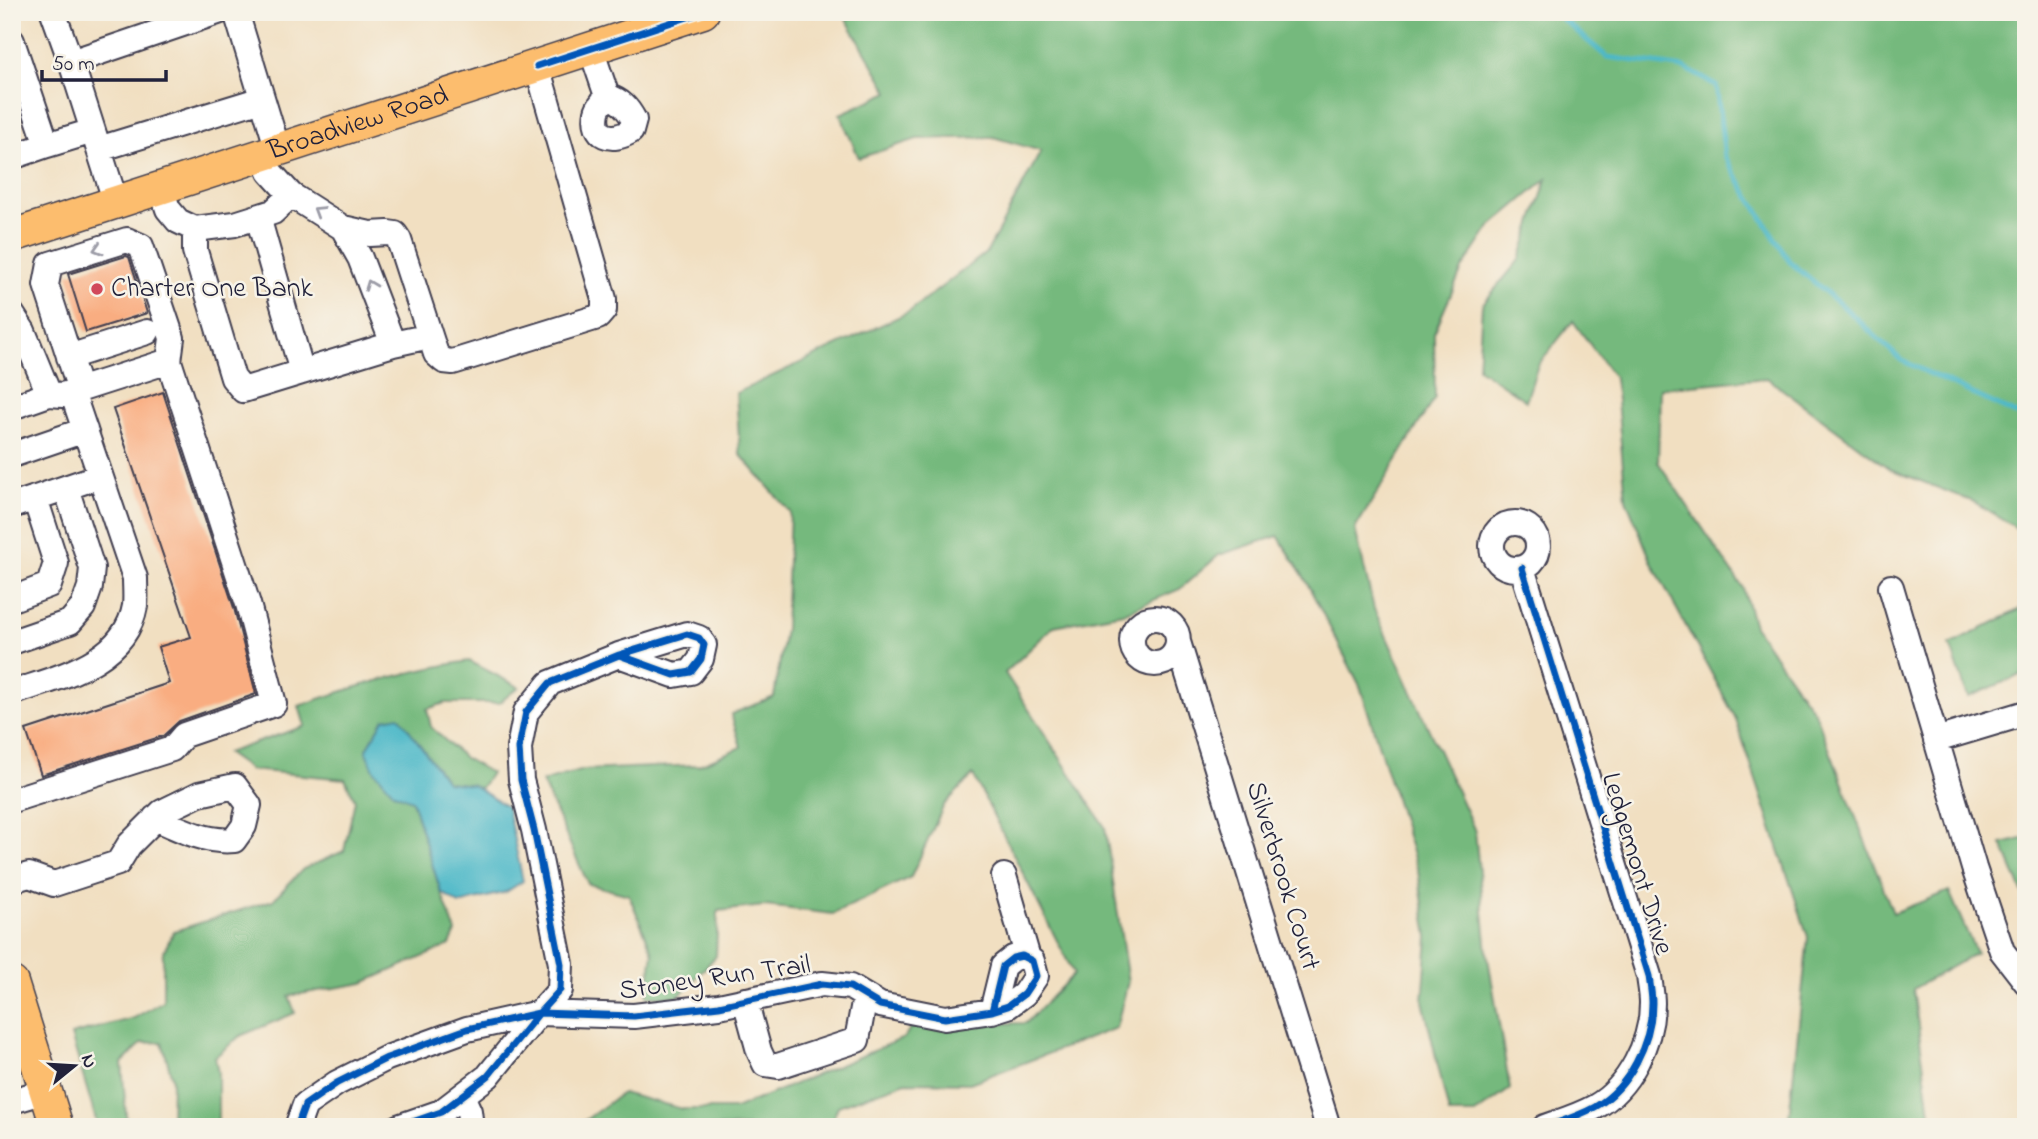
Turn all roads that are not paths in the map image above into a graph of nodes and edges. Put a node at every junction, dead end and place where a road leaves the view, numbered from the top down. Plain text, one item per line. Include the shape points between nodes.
1 (53, 12) edge
2 (218, 12) edge
3 (236, 12) edge
4 (704, 12) edge
5 (12, 41) edge
6 (591, 49) junction
7 (71, 62) junction
8 (537, 66) junction
9 (607, 96) dead end
10 (262, 99) junction
11 (96, 140) junction
12 (47, 145) junction
13 (271, 153) junction
14 (12, 157) edge
15 (161, 188) junction
16 (291, 195) junction
17 (116, 203) junction
18 (258, 217) junction
19 (343, 228) junction
20 (195, 229) junction
21 (12, 236) edge
22 (12, 314) edge
23 (147, 332) dead end
24 (430, 336) junction
25 (393, 344) junction
26 (69, 357) junction
27 (169, 361) junction
28 (302, 372) junction
29 (67, 392) junction
30 (12, 407) edge
31 (85, 430) junction
32 (12, 455) edge
33 (100, 476) junction
34 (66, 488) junction
35 (23, 502) edge
36 (1522, 568) dead end
37 (1891, 587) dead end
38 (12, 599) edge
39 (12, 642) edge
40 (1178, 642) dead end
41 (620, 655) dead end
42 (12, 692) edge
43 (2026, 713) edge
44 (1936, 740) junction
45 (14, 792) edge
46 (155, 818) dead end
47 (1004, 876) dead end
48 (12, 880) edge
49 (2026, 982) edge
50 (12, 983) edge
51 (866, 997) junction
52 (745, 1000) junction
53 (539, 1013) junction
54 (46, 1091) junction
55 (462, 1096) junction
56 (12, 1101) edge
57 (57, 1127) edge
58 (297, 1127) edge
59 (398, 1127) edge
60 (471, 1127) edge
61 (1328, 1127) edge
62 (1545, 1127) edge

1 - 7 street
2 - 7 street
3 - 10 street
4 - 6 main road, Broadview Road
5 - 12 street
6 - 8 main road, Broadview Road
6 - 9 street
7 - 11 street
8 - 13 main road, Broadview Road
8 - 24 street via 604,310 598,317 453,362 436,354
10 - 11 street
10 - 13 street
11 - 12 street
11 - 17 street
12 - 14 street
13 - 15 main road, Broadview Road
13 - 16 street via 270,172
15 - 17 main road, Broadview Road
15 - 20 street via 173,215
16 - 18 street via 273,212
19 -> 16 street
17 - 21 main road, Broadview Road
18 - 20 street
18 - 28 street
19 - 24 street via 395,234
25 -> 19 street via 360,258
20 - 28 street via 195,251 233,378 243,390
22 - 29 street
23 - 26 street
24 - 25 street
25 - 28 street
27 -> 26 street via 172,338 141,246 127,240 50,264 46,285
26 - 29 street
27 - 29 street
27 - 45 street via 248,604 274,704 184,735 172,749
29 - 30 street
29 - 31 street
31 - 32 street
31 - 33 street
33 - 34 street
33 - 42 street via 135,578 135,606 125,631 87,667
34 - 35 street
34 - 39 street via 92,568 83,607 70,622
35 - 38 street via 55,563 49,585
36 - 62 street, Ledgemont Drive via 1649,976 1652,1004 1636,1064 1615,1093 1596,1107
37 - 44 street
40 - 61 street, Silverbrook Court
41 - 53 street via 550,683 526,712 521,780 561,964 559,990
43 - 44 street
44 - 49 street via 2002,951
46 - 48 street via 118,863 54,884 29,875
47 - 51 street, Stoney Run Trail via 1036,976 1024,995 992,1011 945,1018 880,1005
50 - 54 main road
51 - 52 street, Stoney Run Trail via 850,988 822,984
51 - 52 street via 857,1040 778,1066 765,1064
52 - 53 street, Stoney Run Trail via 635,1016
53 - 55 street via 488,1076
53 - 58 street, Stoney Run Trail via 467,1030 387,1058 305,1105
54 - 56 street
54 - 57 main road
55 - 59 street via 441,1112
55 - 60 street

